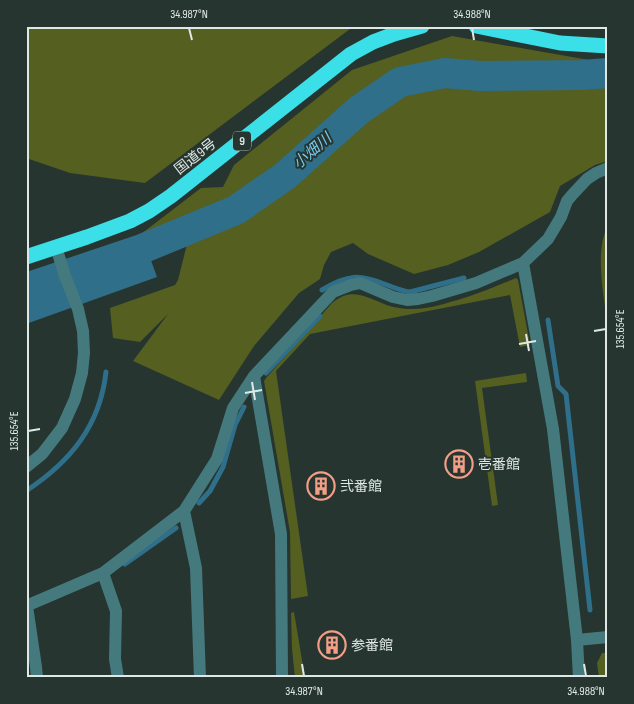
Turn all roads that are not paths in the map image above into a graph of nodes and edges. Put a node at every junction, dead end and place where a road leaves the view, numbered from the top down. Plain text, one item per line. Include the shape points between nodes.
1 (422, 26) edge
2 (476, 26) edge
3 (608, 46) edge
4 (608, 168) edge
5 (56, 247) junction
6 (26, 257) edge
7 (522, 263) junction
8 (254, 376) junction
9 (26, 467) edge
10 (184, 511) junction
11 (103, 573) junction
12 (26, 606) edge
13 (608, 637) edge
14 (577, 640) junction
15 (37, 678) edge
16 (118, 678) edge
17 (200, 678) edge
18 (282, 678) edge
19 (579, 678) edge

1 - 5 highway, 国道9号 / 9 via 373,42 351,54 149,210 130,221
2 - 3 highway via 560,43
4 - 7 street via 587,179 572,194 548,239
5 - 6 highway, 国道9号 / 9
5 - 9 street via 83,331 82,373 62,428 42,454
7 - 8 street via 476,283 418,299 407,300 360,284 343,287 333,292
7 - 14 street via 553,429
8 - 10 street via 233,408 217,459
8 - 18 street via 281,534
10 - 11 street
10 - 17 street via 196,568
11 - 12 street
11 - 16 street via 116,611
12 - 15 street
13 - 14 street
14 - 19 street

